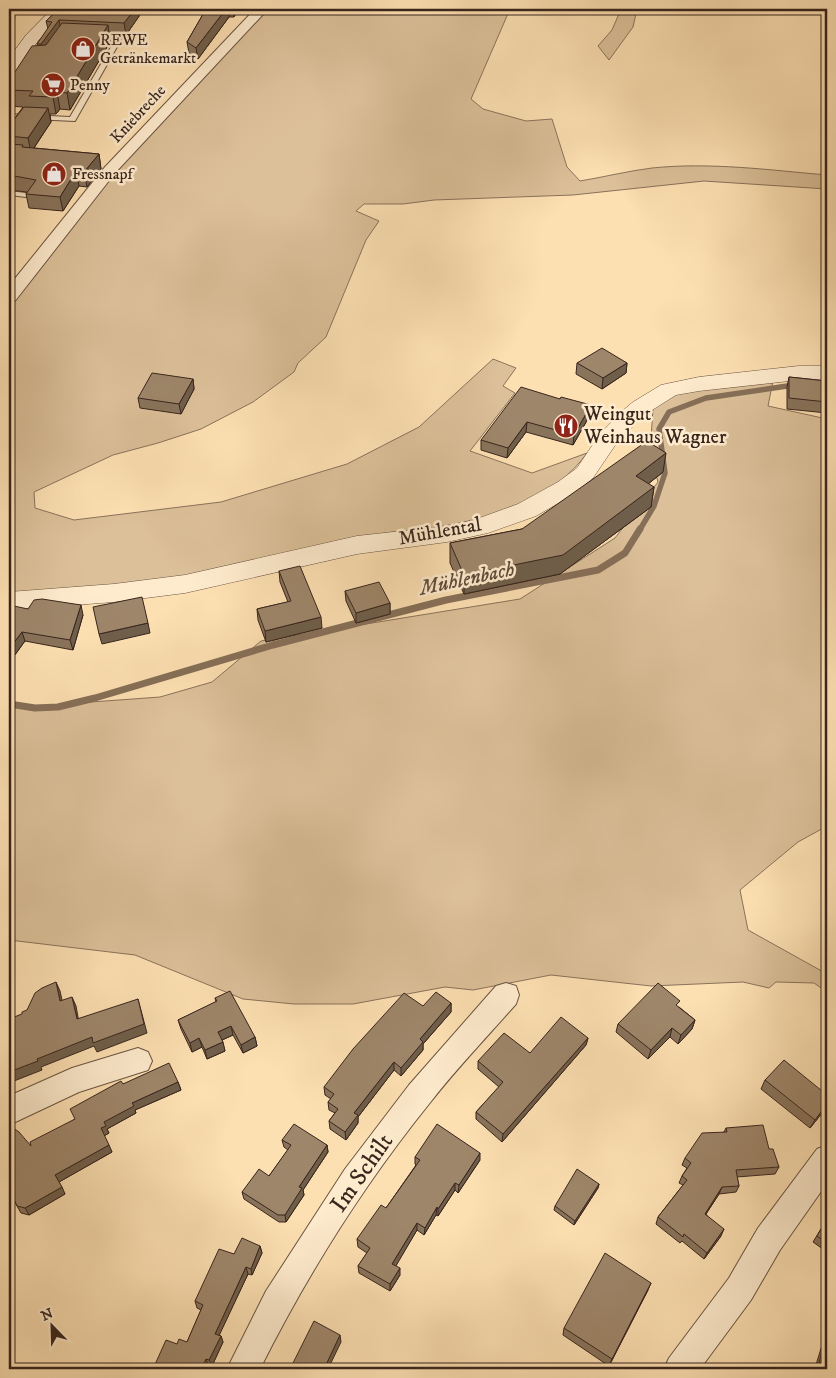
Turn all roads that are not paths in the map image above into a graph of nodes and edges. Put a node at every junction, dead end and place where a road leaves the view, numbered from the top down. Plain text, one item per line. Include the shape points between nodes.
1 (60, 9) edge
2 (262, 9) edge
3 (91, 37) edge
4 (17, 62) edge
5 (9, 116) edge
6 (9, 194) edge
7 (26, 195) edge
8 (9, 297) edge
9 (827, 373) edge
10 (9, 601) edge
11 (506, 994) dead end
12 (138, 1061) dead end
13 (9, 1111) edge
14 (827, 1160) edge
15 (243, 1369) edge
16 (680, 1369) edge

1 - 4 street via 32,38
2 - 8 street, Kniebreche via 110,170
3 - 5 lane via 119,38 72,119
6 - 7 lane
9 - 10 street, Mühlental via 799,373 669,390 641,407 623,423 585,473 571,484 528,510 479,527 347,546 177,585
11 - 15 street, Im Schilt via 419,1094 355,1179 277,1302
12 - 13 street via 73,1080
14 - 16 street via 769,1239 740,1289

